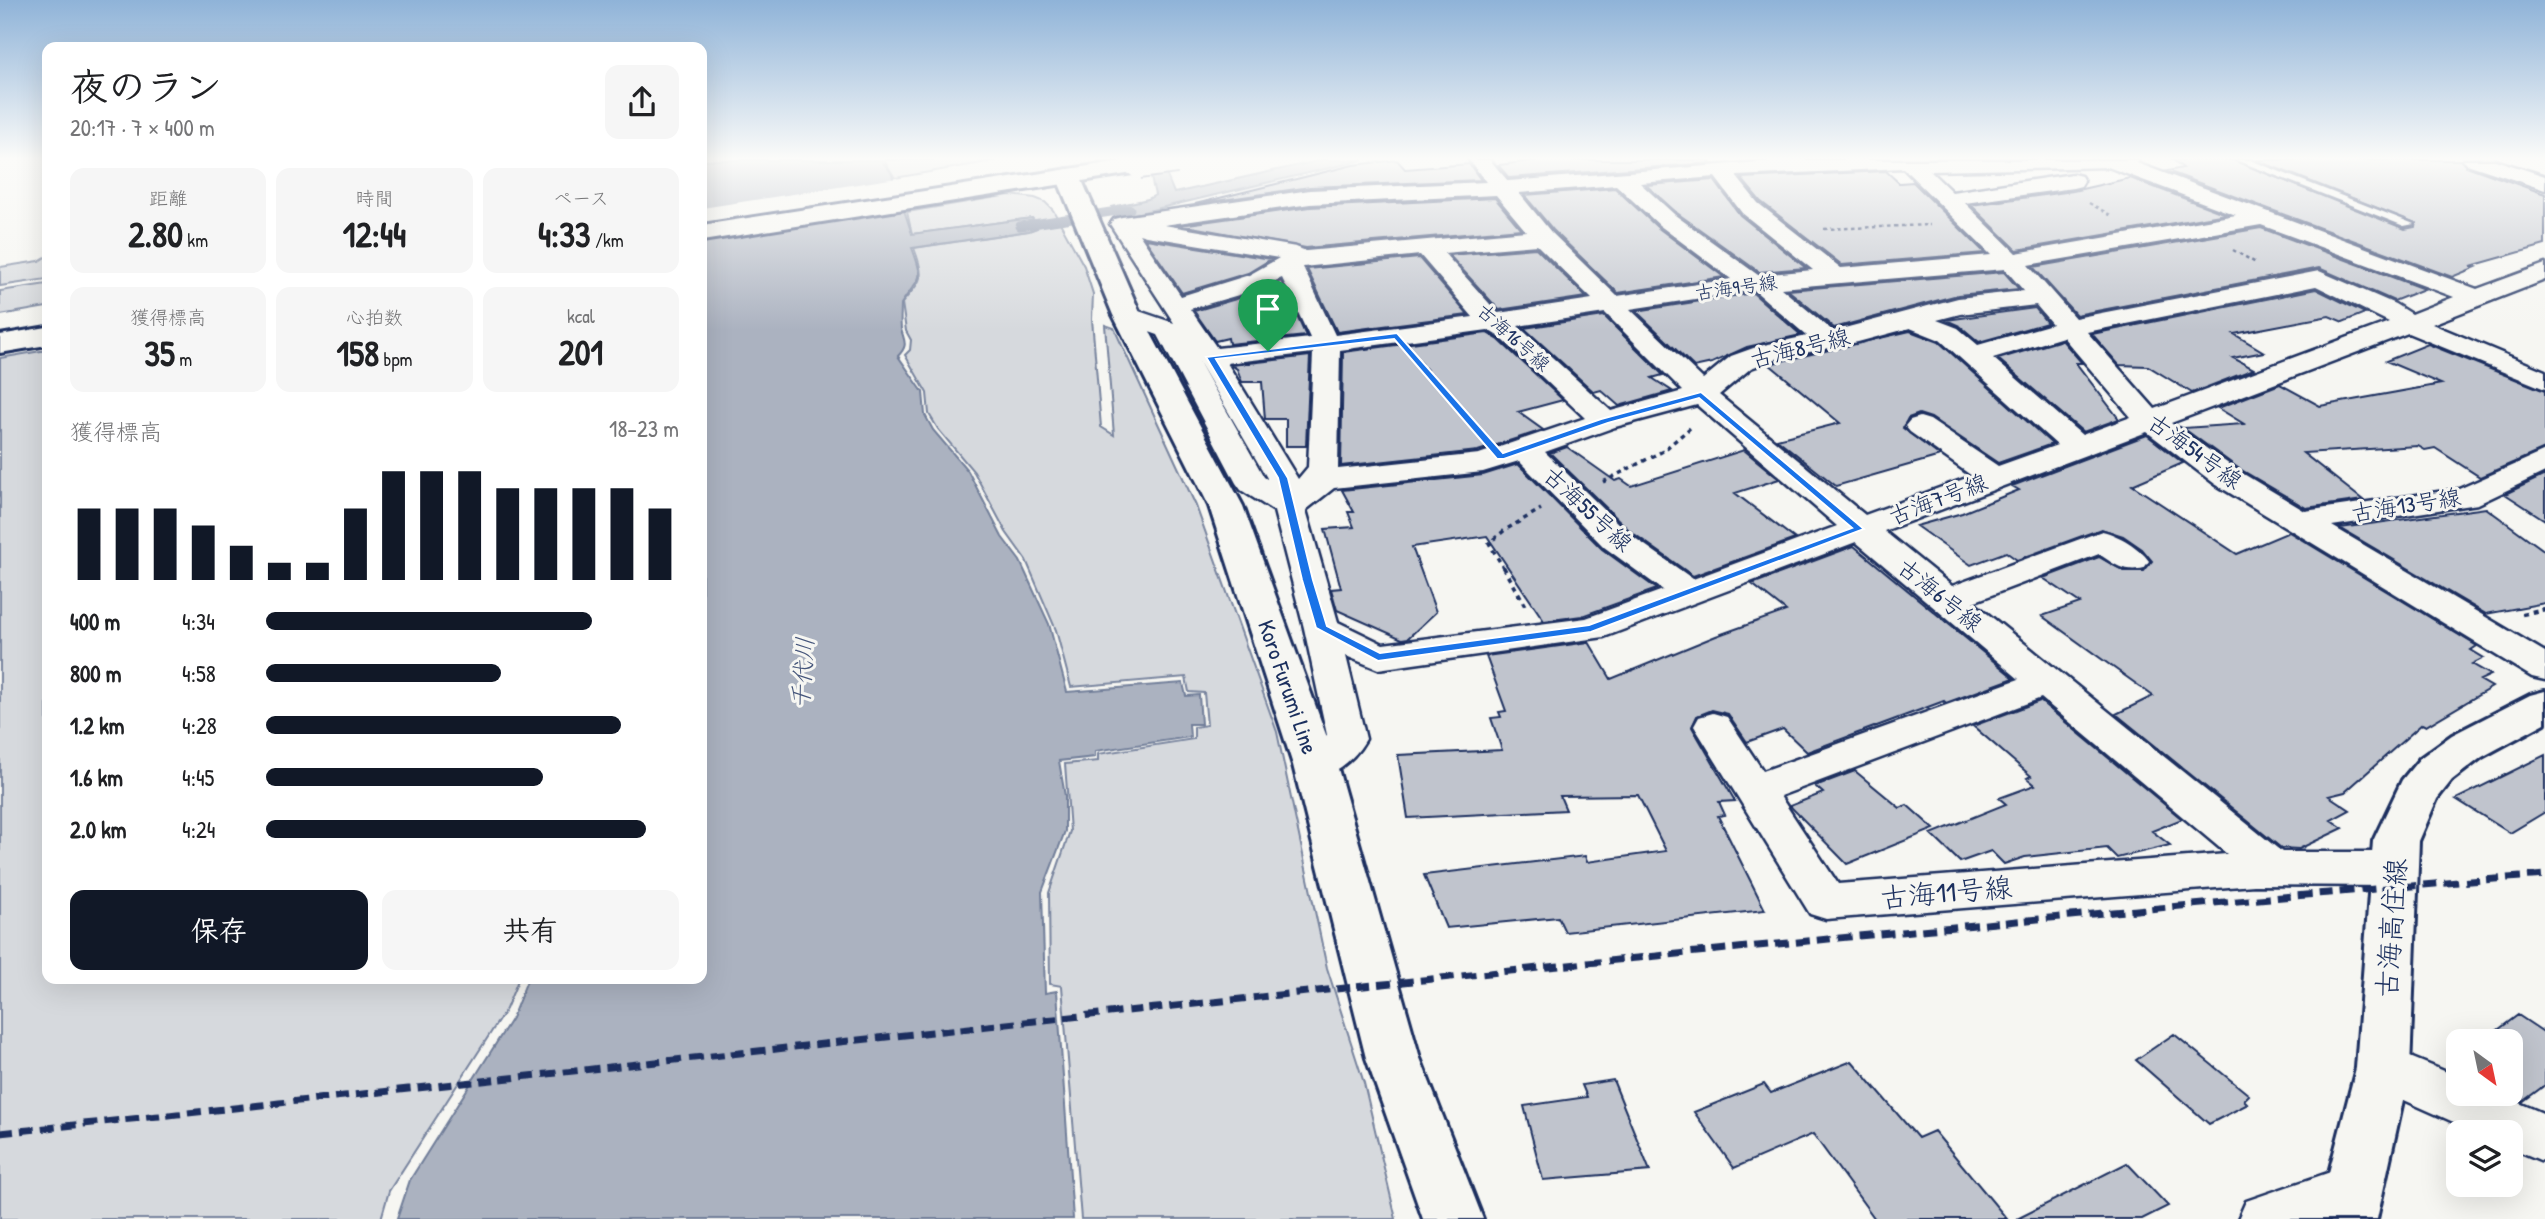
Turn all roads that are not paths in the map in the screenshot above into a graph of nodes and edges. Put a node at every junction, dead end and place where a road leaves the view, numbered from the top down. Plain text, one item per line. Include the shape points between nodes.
1 (792, 217) edge
2 (1086, 217) edge
3 (1172, 217) edge
4 (1527, 217) edge
5 (1664, 217) edge
6 (1761, 217) edge
7 (1966, 217) edge
8 (2389, 217) edge
9 (2262, 218) joint
10 (1122, 224) junction
11 (2408, 224) dead end
12 (707, 232) edge
13 (1543, 237) junction
14 (1427, 248) junction
15 (2011, 261) junction
16 (1290, 263) junction
17 (2545, 271) edge
18 (1835, 275) junction
19 (1756, 283) junction
20 (2474, 296) junction
21 (2044, 297) junction
22 (1175, 305) junction
23 (1611, 306) junction
24 (1127, 315) junction
25 (1912, 319) junction
26 (42, 322) edge
27 (1492, 322) junction
28 (2409, 324) junction
29 (2070, 327) junction
30 (0, 328) edge
31 (42, 338) edge
32 (1827, 340) junction
33 (0, 344) edge
34 (1327, 345) junction
35 (1973, 355) junction
36 (1210, 357) junction
37 (2545, 381) edge
38 (1707, 400) junction
39 (1605, 421) junction
40 (2149, 421) junction
41 (1920, 426) dead end
42 (2078, 447) junction
43 (1513, 452) junction
44 (2545, 460) edge
45 (1995, 478) junction
46 (1289, 507) junction
47 (2301, 521) junction
48 (1859, 529) junction
49 (2133, 561) dead end
50 (1689, 592) junction
51 (1946, 600) junction
52 (1322, 628) junction
53 (2545, 668) edge
54 (2047, 682) junction
55 (2545, 705) edge
56 (1713, 726) dead end
57 (1315, 765) junction
58 (1754, 790) junction
59 (2273, 868) junction
60 (2395, 869) junction
61 (2383, 1068) junction
62 (2545, 1138) edge
63 (2350, 1204) edge
64 (1453, 1219) edge
65 (2265, 1219) edge

1 - 12 main road
2 - 24 main road, Koro Furumi Line
3 - 10 street
4 - 13 street, 古海6号線
5 - 19 street
6 - 18 street
7 - 15 street, 古海54号線
8 - 11 lane
9 - 15 street, 古海9号線
9 - 20 street
10 - 16 street via 1296,254
10 - 22 street
13 - 14 street
13 - 23 street, 古海6号線
14 - 16 street
14 - 27 street, 古海16号線
15 - 18 street, 古海9号線
15 - 21 street, 古海54号線
16 - 22 street via 1233,290
16 - 34 street
17 - 20 street, 古海7号線
18 - 19 street, 古海9号線
19 - 23 street, 古海9号線
19 - 32 street
20 - 28 street, 古海7号線
21 - 25 street, 古海8号線 via 1958,306
21 - 29 street, 古海54号線
22 - 36 street
23 - 27 street, 古海9号線
23 - 38 street, 古海6号線
24 - 46 street via 1168,330 1252,483
24 - 57 main road, Koro Furumi Line via 1226,506
25 - 32 street, 古海8号線
25 - 35 street via 1949,334
26 - 30 main road
27 - 34 street, 古海9号線
27 - 39 street, 古海16号線 via 1510,332
28 - 29 street via 2319,278
28 - 37 street
28 - 40 street, 古海7号線
29 - 35 street
29 - 40 street, 古海54号線
31 - 33 main road
32 - 38 street, 古海8号線 via 1741,362
34 - 36 street, 古海9号線
34 - 46 street via 1323,469
35 - 42 street
36 - 46 street via 1283,478
38 - 39 street, 古海8号線
38 - 48 street, 古海6号線
39 - 43 street, 古海8号線
40 - 42 street, 古海7号線
40 - 47 street, 古海54号線 via 2226,477
41 - 45 street
42 - 45 street, 古海7号線
43 - 46 street, 古海8号線 via 1483,463 1325,480
43 - 50 street, 古海55号線 via 1571,494 1616,540
44 - 47 street, 古海13号線 via 2467,497
45 - 48 street, 古海7号線
46 - 52 street
47 - 53 street, 古海54号線
48 - 50 street, 古海7号線
48 - 51 street, 古海6号線
49 - 51 street via 2102,541
50 - 52 street, 古海7号線 via 1591,629 1378,657
51 - 54 street, 古海6号線
52 - 57 street via 1347,739
54 - 58 street
54 - 59 street, 古海6号線
55 - 60 main road, 古海高住線 via 2467,746 2436,769 2418,792 2396,841
56 - 58 street, 古海11号線
57 - 64 main road, Koro Furumi Line via 1393,1058
58 - 59 street, 古海11号線 via 1826,902
59 - 60 street
60 - 61 main road, 古海高住線
61 - 62 street
61 - 63 main road, 古海高住線
63 - 65 street

